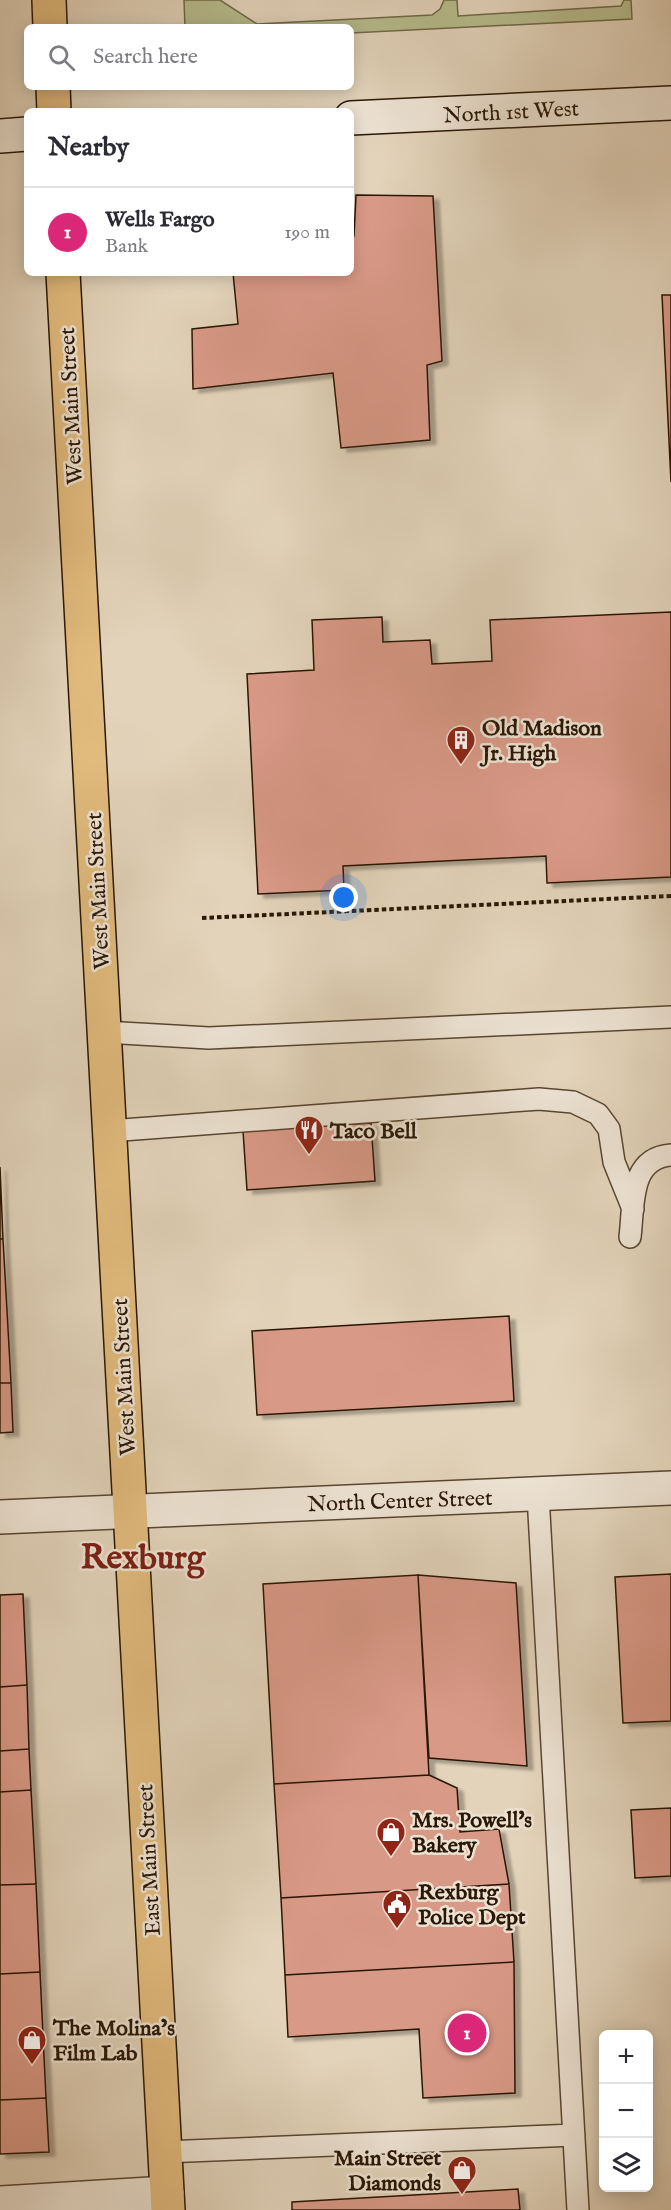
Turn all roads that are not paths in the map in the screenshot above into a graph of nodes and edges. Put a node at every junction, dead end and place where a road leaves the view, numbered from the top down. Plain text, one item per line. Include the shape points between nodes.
1 (49, 0) edge
2 (50, 24) edge
3 (53, 90) edge
4 (671, 103) edge
5 (54, 108) edge
6 (354, 118) edge
7 (24, 134) edge
8 (0, 136) edge
9 (63, 276) edge
10 (671, 1017) edge
11 (104, 1032) junction
12 (109, 1131) junction
13 (671, 1155) edge
14 (633, 1209) junction
15 (630, 1237) dead end
16 (671, 1488) edge
17 (538, 1495) junction
18 (130, 1510) junction
19 (0, 1517) edge
20 (574, 2135) junction
21 (164, 2152) junction
22 (167, 2202) edge
23 (0, 2203) edge
24 (578, 2210) edge

1 - 2 main road
3 - 5 main road
4 - 6 street, North 1st West
7 - 8 street
9 - 11 main road, West Main Street
10 - 11 lane via 209,1038
11 - 12 main road, West Main Street
12 - 14 lane via 539,1099 573,1102 598,1114 609,1129 614,1162
12 - 18 main road, West Main Street
13 - 14 lane via 646,1162 638,1174
14 - 15 lane
16 - 17 street, North Center Street
17 - 18 street, North Center Street
17 - 20 lane
18 - 19 street, North Center Street
18 - 21 main road, East Main Street
20 - 21 lane
20 - 24 lane
21 - 22 main road, East Main Street
22 - 23 street

